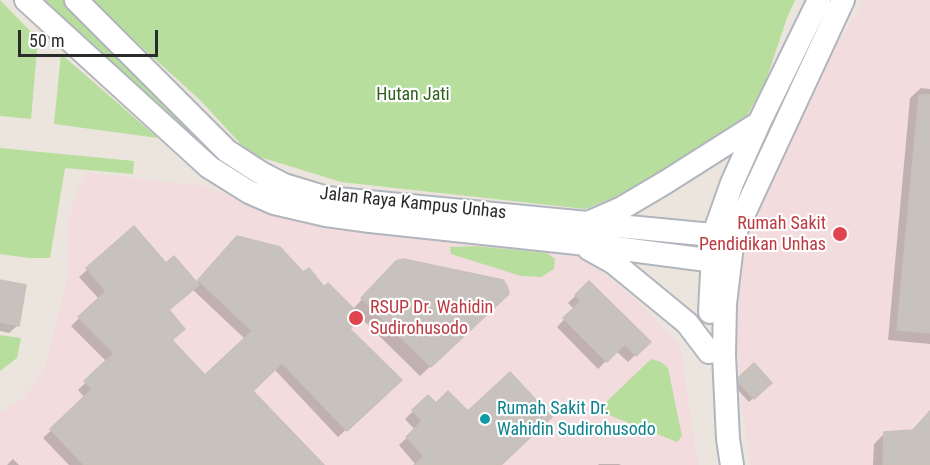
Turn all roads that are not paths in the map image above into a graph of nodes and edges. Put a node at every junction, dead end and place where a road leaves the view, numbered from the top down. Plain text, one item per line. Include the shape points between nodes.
1 (26, 0) edge
2 (76, 0) edge
3 (819, 0) edge
4 (843, 0) edge
5 (759, 123) junction
6 (589, 223) junction
7 (724, 236) junction
8 (577, 243) junction
9 (721, 262) junction
10 (709, 352) junction
11 (718, 465) edge
12 (732, 465) edge

1 - 8 street, Jalan Raya Kampus Unhas via 209,166 274,203 359,220
2 - 6 street, Jalan Raya Kampus Unhas via 227,151 284,185 327,198
3 - 5 street
4 - 7 street
5 - 6 street via 622,208
5 - 7 street via 732,183
6 - 7 street, Jalan Raya Kampus Unhas
7 - 9 street
8 - 9 street, Jalan Raya Kampus Unhas
8 - 10 street via 614,264 670,308
9 - 10 street
9 - 12 street
10 - 11 street

